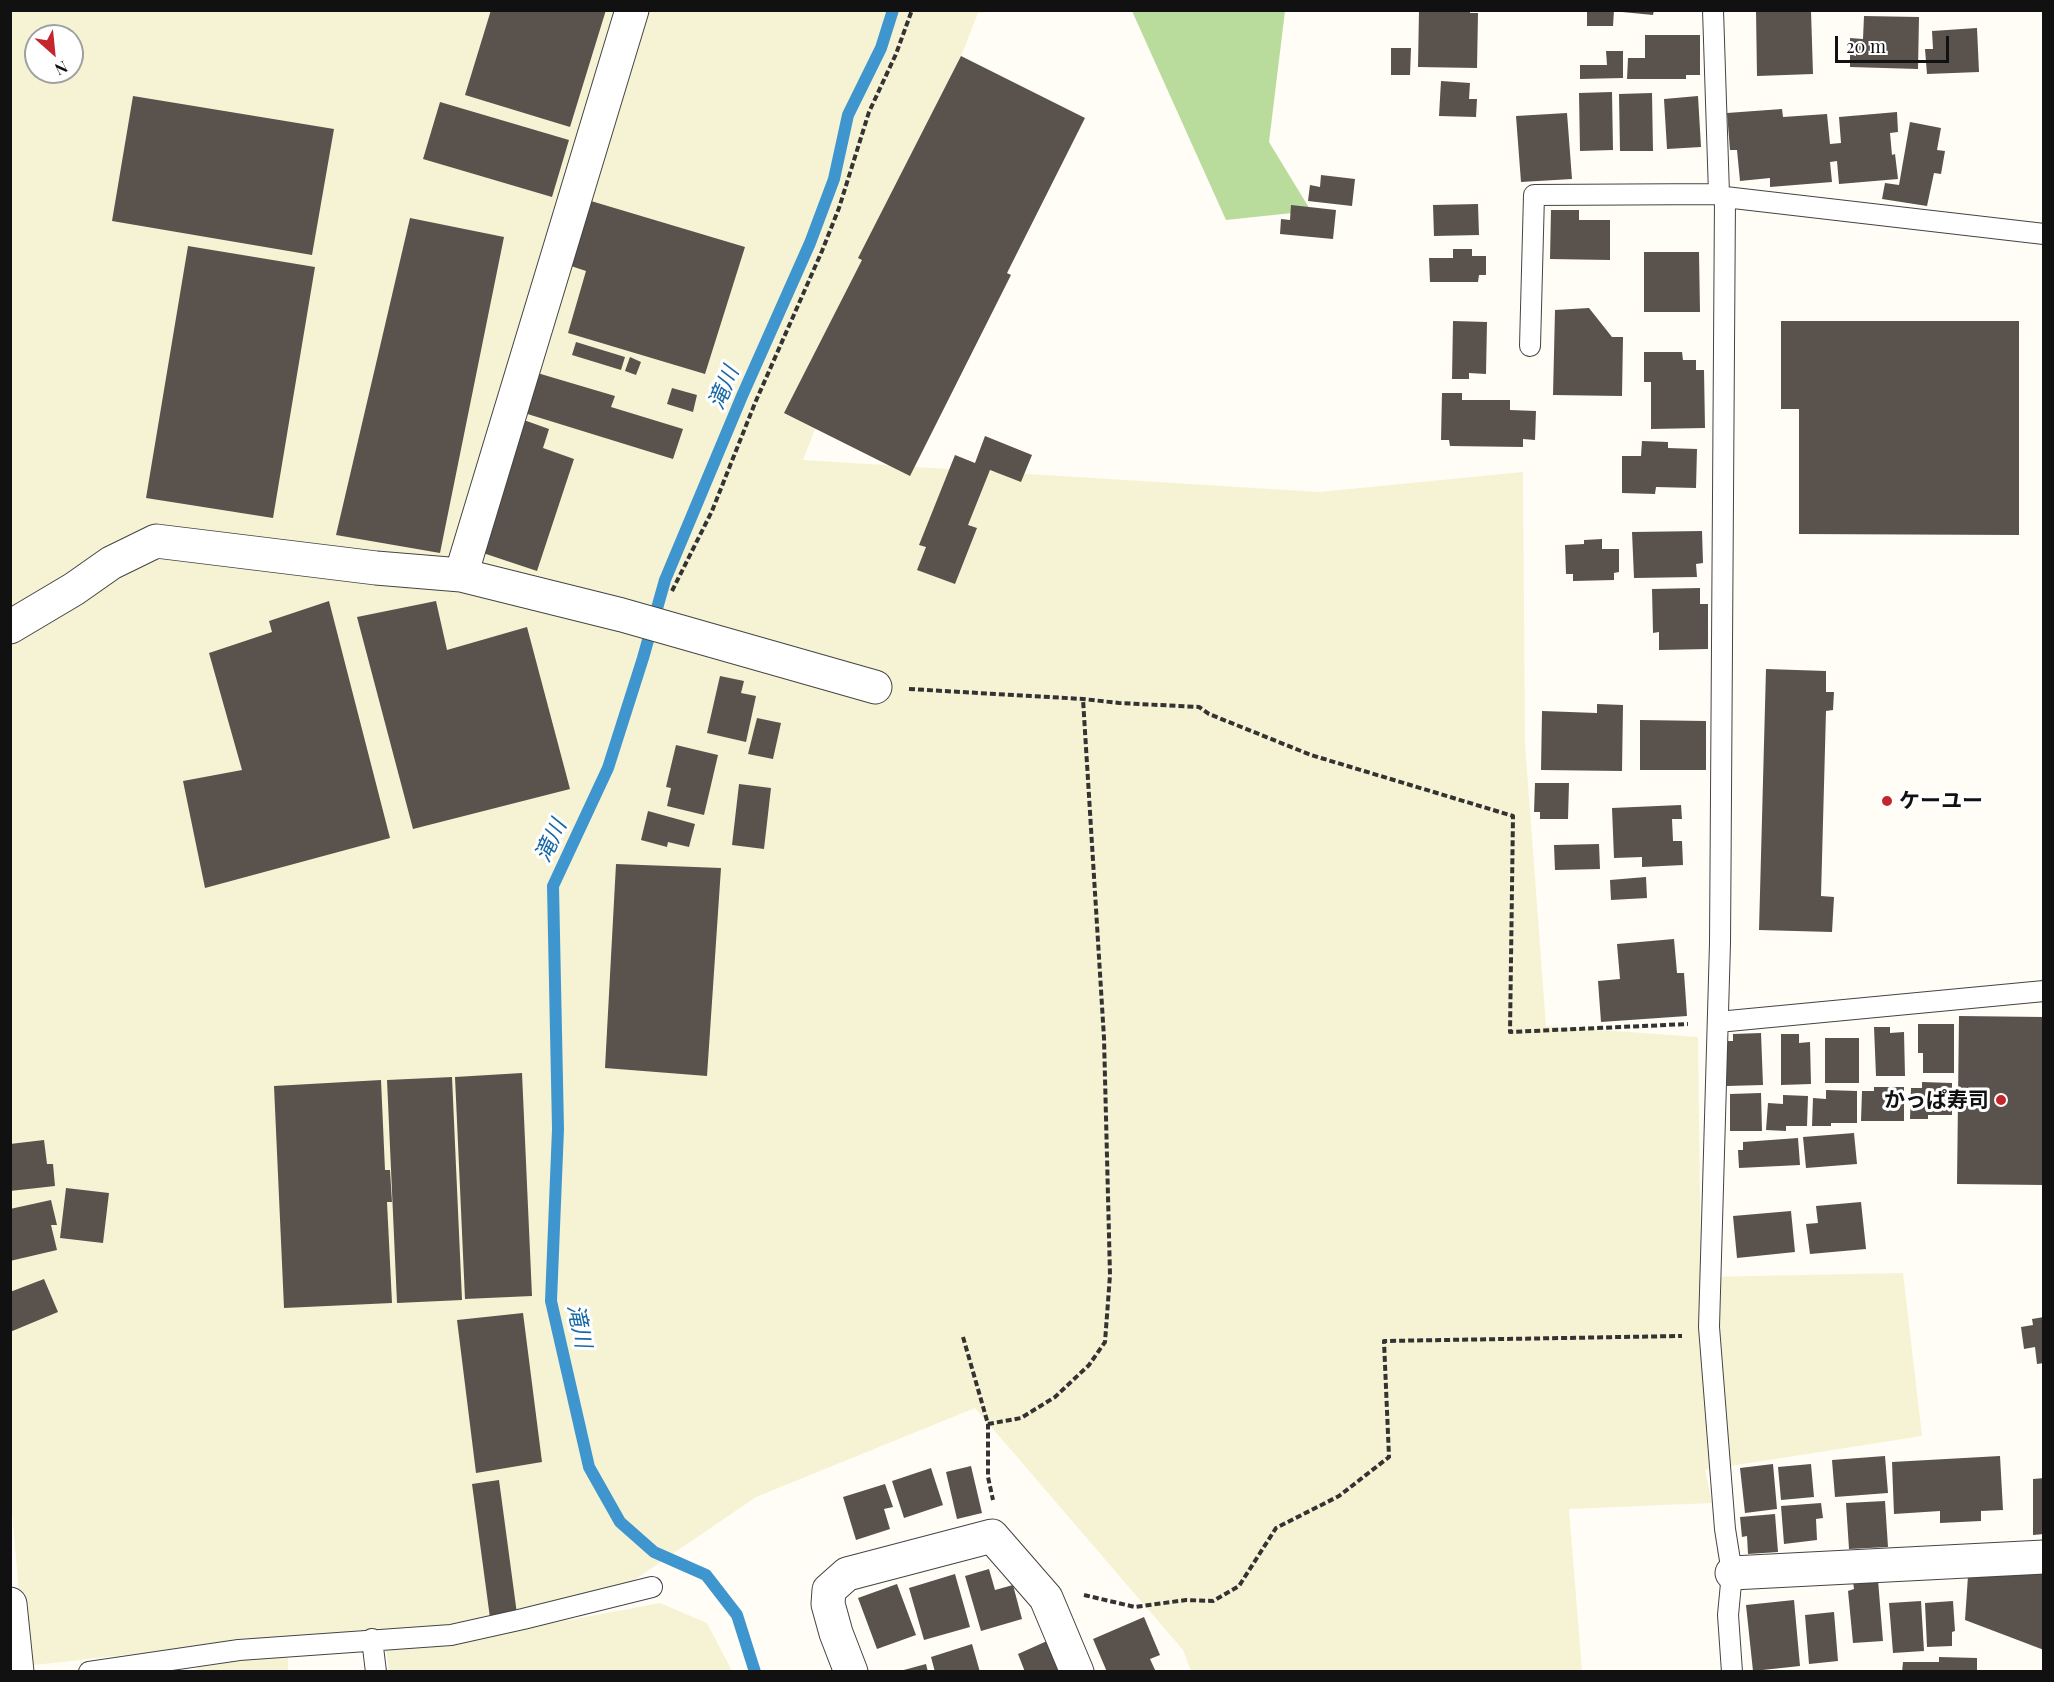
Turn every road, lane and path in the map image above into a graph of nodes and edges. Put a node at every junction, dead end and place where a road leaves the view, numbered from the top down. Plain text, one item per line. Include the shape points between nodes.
1 (632, 10) edge
2 (912, 10) edge
3 (1713, 10) edge
4 (1722, 195) junction
5 (2043, 234) edge
6 (1530, 346) dead end
7 (461, 575) junction
8 (659, 626) junction
9 (10, 627) edge
10 (875, 687) joint
11 (1083, 699) junction
12 (2043, 991) edge
13 (1718, 1022) junction
14 (1710, 1336) junction
15 (963, 1337) dead end
16 (988, 1424) junction
17 (992, 1536) junction
18 (2043, 1557) edge
19 (1732, 1573) junction
20 (652, 1587) dead end
21 (1080, 1594) dead end
22 (10, 1604) edge
23 (372, 1639) junction
24 (17, 1671) edge
25 (89, 1671) edge
26 (376, 1671) edge
27 (851, 1671) edge
28 (1077, 1671) edge
29 (1732, 1671) edge

1 - 7 street
2 - 8 path via 869,112 835,219 712,511
3 - 4 lane
4 - 5 lane
4 - 6 lane via 1534,195
4 - 13 lane
7 - 8 street
7 - 9 street via 156,541 111,563
8 - 10 street
10 - 11 path
11 - 13 path via 1199,706 1209,714 1311,755 1513,816 1510,1032
11 - 16 path via 1104,1038 1110,1275 1105,1342 1089,1365 1055,1397 1021,1418
12 - 13 lane
13 - 14 lane
14 - 19 lane
14 - 21 path via 1384,1341 1389,1457 1339,1496 1276,1528 1239,1586 1213,1601 1186,1600 1135,1607
15 - 16 path
16 - 17 path via 988,1477 996,1516
17 - 27 street via 847,1574 829,1590 828,1604
17 - 28 street via 1046,1598
18 - 19 street
19 - 29 lane via 1728,1615
20 - 23 lane via 451,1635
22 - 24 street
23 - 25 lane via 239,1650
23 - 26 lane

